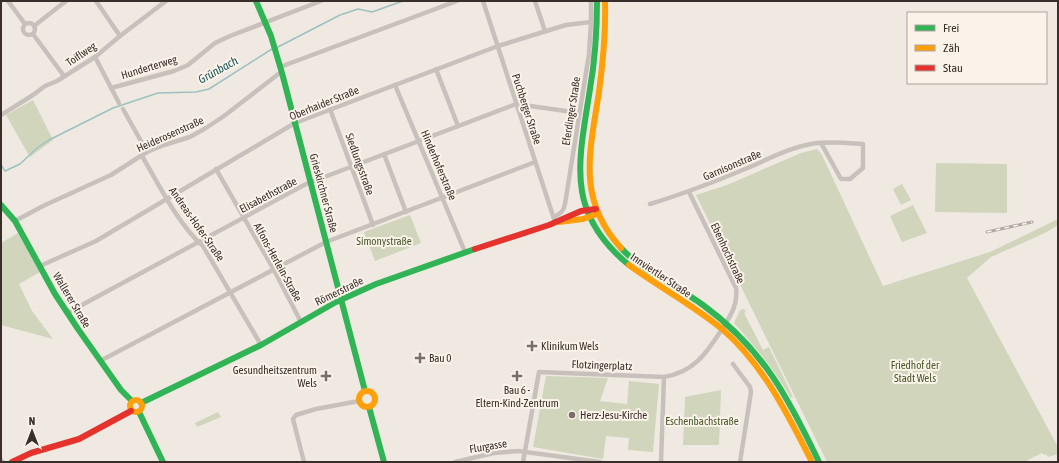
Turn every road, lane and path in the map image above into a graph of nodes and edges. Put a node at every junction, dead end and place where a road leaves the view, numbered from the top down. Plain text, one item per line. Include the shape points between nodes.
1 (8, 1) edge
2 (66, 1) edge
3 (96, 1) edge
4 (166, 1) edge
5 (256, 1) edge
6 (321, 1) edge
7 (457, 1) edge
8 (483, 1) edge
9 (535, 1) edge
10 (591, 1) edge
11 (597, 1) edge
12 (605, 1) edge
13 (312, 3) edge
14 (591, 22) junction
15 (266, 23) junction
16 (25, 24) junction
17 (34, 26) junction
18 (545, 31) junction
19 (33, 34) junction
20 (120, 36) junction
21 (498, 46) junction
22 (95, 57) junction
23 (280, 69) junction
24 (436, 69) junction
25 (64, 76) junction
26 (395, 85) junction
27 (111, 88) junction
28 (119, 102) dead end
29 (516, 104) junction
30 (123, 109) dead end
31 (330, 109) junction
32 (580, 113) junction
33 (1, 115) edge
34 (295, 123) junction
35 (458, 126) junction
36 (419, 141) junction
37 (821, 143) junction
38 (147, 152) junction
39 (384, 154) junction
40 (142, 156) junction
41 (535, 162) junction
42 (351, 167) junction
43 (216, 169) junction
44 (311, 183) junction
45 (689, 192) junction
46 (167, 198) junction
47 (442, 198) junction
48 (650, 204) dead end
49 (1, 205) edge
50 (587, 210) junction
51 (406, 212) junction
52 (597, 212) junction
53 (589, 217) junction
54 (244, 218) junction
55 (554, 220) junction
56 (15, 222) junction
57 (373, 225) junction
58 (198, 242) junction
59 (326, 242) junction
60 (466, 252) junction
61 (40, 266) junction
62 (274, 270) junction
63 (230, 293) junction
64 (342, 299) junction
65 (67, 313) junction
66 (301, 322) junction
67 (726, 323) junction
68 (722, 329) junction
69 (261, 345) junction
70 (100, 361) junction
71 (733, 364) dead end
72 (664, 376) junction
73 (365, 392) junction
74 (132, 401) junction
75 (359, 401) junction
76 (141, 403) junction
77 (369, 407) junction
78 (131, 410) junction
79 (139, 412) junction
80 (525, 452) junction
81 (592, 461) edge
82 (12, 462) edge
83 (163, 462) edge
84 (304, 462) edge
85 (384, 462) edge
86 (455, 462) edge
87 (523, 462) edge
88 (600, 462) edge
89 (661, 462) edge
90 (740, 462) edge
91 (812, 462) edge
92 (819, 462) edge

1 - 16 street
2 - 17 street
3 - 20 street
4 - 20 street, Toiflweg
5 - 15 main road, Grieskirchner Straße
6 - 13 street, Hunderterweg
7 - 23 street, Heiderosenstraße
8 - 21 street, Puchberger Straße
9 - 18 street
10 - 14 street, Eferdinger Straße
11 - 50 main road, Innviertler Straße via 594,64 580,161 581,191
12 - 52 main road, Innviertler Straße via 603,64 589,161 590,184
13 - 15 street, Hunderterweg
14 - 18 street, Oberhaider Straße
14 - 32 street, Eferdinger Straße
15 - 23 main road, Grieskirchner Straße
15 - 27 street, Hunderterweg via 215,43 188,65 174,71
16 - 17 street via 29,22
16 - 19 street via 22,29 24,33
17 - 19 street via 36,28
18 - 21 street, Oberhaider Straße
19 - 25 street
20 - 22 street, Toiflweg
21 - 24 street, Oberhaider Straße
21 - 29 street, Puchberger Straße
22 - 25 street, Toiflweg
22 - 27 street
23 - 34 main road, Grieskirchner Straße
23 - 38 street, Heiderosenstraße via 206,128 190,137
24 - 26 street, Oberhaider Straße
24 - 35 street
25 - 33 street, Toiflweg
26 - 31 street, Oberhaider Straße
26 - 36 street, Hinderhoferstraße
27 - 28 street
29 - 32 street, Elisabethstraße
29 - 35 street, Elisabethstraße
29 - 41 street, Puchberger Straße
30 - 38 street
31 - 34 street, Oberhaider Straße
31 - 42 street, Siedlungsstraße
32 - 55 street, Eferdinger Straße via 564,208
34 - 43 street, Oberhaider Straße
34 - 44 main road, Grieskirchner Straße
35 - 36 street, Elisabethstraße
36 - 39 street, Elisabethstraße
36 - 47 street, Hinderhoferstraße
37 - 37 street, Garnisonstraße via 841,179 850,179 862,168 863,144
37 - 45 street, Garnisonstraße via 797,147
38 - 40 street, Heiderosenstraße
39 - 42 street, Elisabethstraße
39 - 51 street
40 - 46 street, Andreas-Hofer-Straße
40 - 56 street, Heiderosenstraße via 111,175 43,206
41 - 47 street
41 - 55 street, Puchberger Straße
42 - 44 street, Elisabethstraße
42 - 57 street, Siedlungsstraße
43 - 46 street, Oberhaider Straße
43 - 54 street, Alfons-Herlein-Straße
44 - 54 street, Elisabethstraße
44 - 59 main road, Grieskirchner Straße
45 - 48 street, Garnisonstraße
45 - 67 street, Ebenhochstraße via 736,288 736,305
46 - 58 street, Andreas-Hofer-Straße
46 - 61 street, Oberhaider Straße via 96,241
47 - 51 street
47 - 60 street, Hinderhoferstraße
49 - 56 main road, Wallerer Straße
50 - 52 main road, Römerstraße
50 - 53 main road, Innviertler Straße
50 - 55 main road, Römerstraße
51 - 57 street
52 - 53 main road, Römerstraße
52 - 67 main road, Innviertler Straße via 614,241 632,258 690,295
53 - 55 main road, Römerstraße via 570,221
53 - 68 main road, Innviertler Straße via 608,247 626,264
54 - 58 street, Elisabethstraße
54 - 62 street, Alfons-Herlein-Straße
55 - 60 main road, Römerstraße via 526,233
56 - 61 main road, Wallerer Straße
57 - 59 street
58 - 63 street, Andreas-Hofer-Straße via 203,246
58 - 65 street, Elisabethstraße
59 - 62 street
59 - 64 main road, Grieskirchner Straße
60 - 64 main road, Römerstraße
61 - 65 main road, Wallerer Straße
62 - 63 street
62 - 66 street, Alfons-Herlein-Straße
63 - 69 street, Andreas-Hofer-Straße
63 - 70 street
64 - 66 main road, Römerstraße
64 - 73 main road, Grieskirchner Straße
65 - 70 main road, Wallerer Straße
66 - 69 main road, Römerstraße
67 - 68 street, Ebenhochstraße
67 - 92 main road, Innviertler Straße via 745,341 777,381
68 - 72 street, Flotzingerplatz via 702,358 692,366
68 - 91 main road, Innviertler Straße via 761,371 782,403
69 - 76 main road, Römerstraße
70 - 74 main road, Wallerer Straße
71 - 90 street via 751,392
72 - 80 street, Flotzingerplatz via 539,372
72 - 89 street
73 - 75 main road
73 - 77 main road via 374,394 375,397 373,405
74 - 76 main road via 138,400
74 - 78 main road
75 - 77 main road via 365,407
75 - 84 street via 327,406 296,415 293,419
76 - 79 main road via 142,408
77 - 85 main road
78 - 79 main road
78 - 82 main road via 79,439
79 - 83 main road
80 - 81 street
80 - 86 street, Flurgasse via 494,453
80 - 87 street
81 - 88 street

